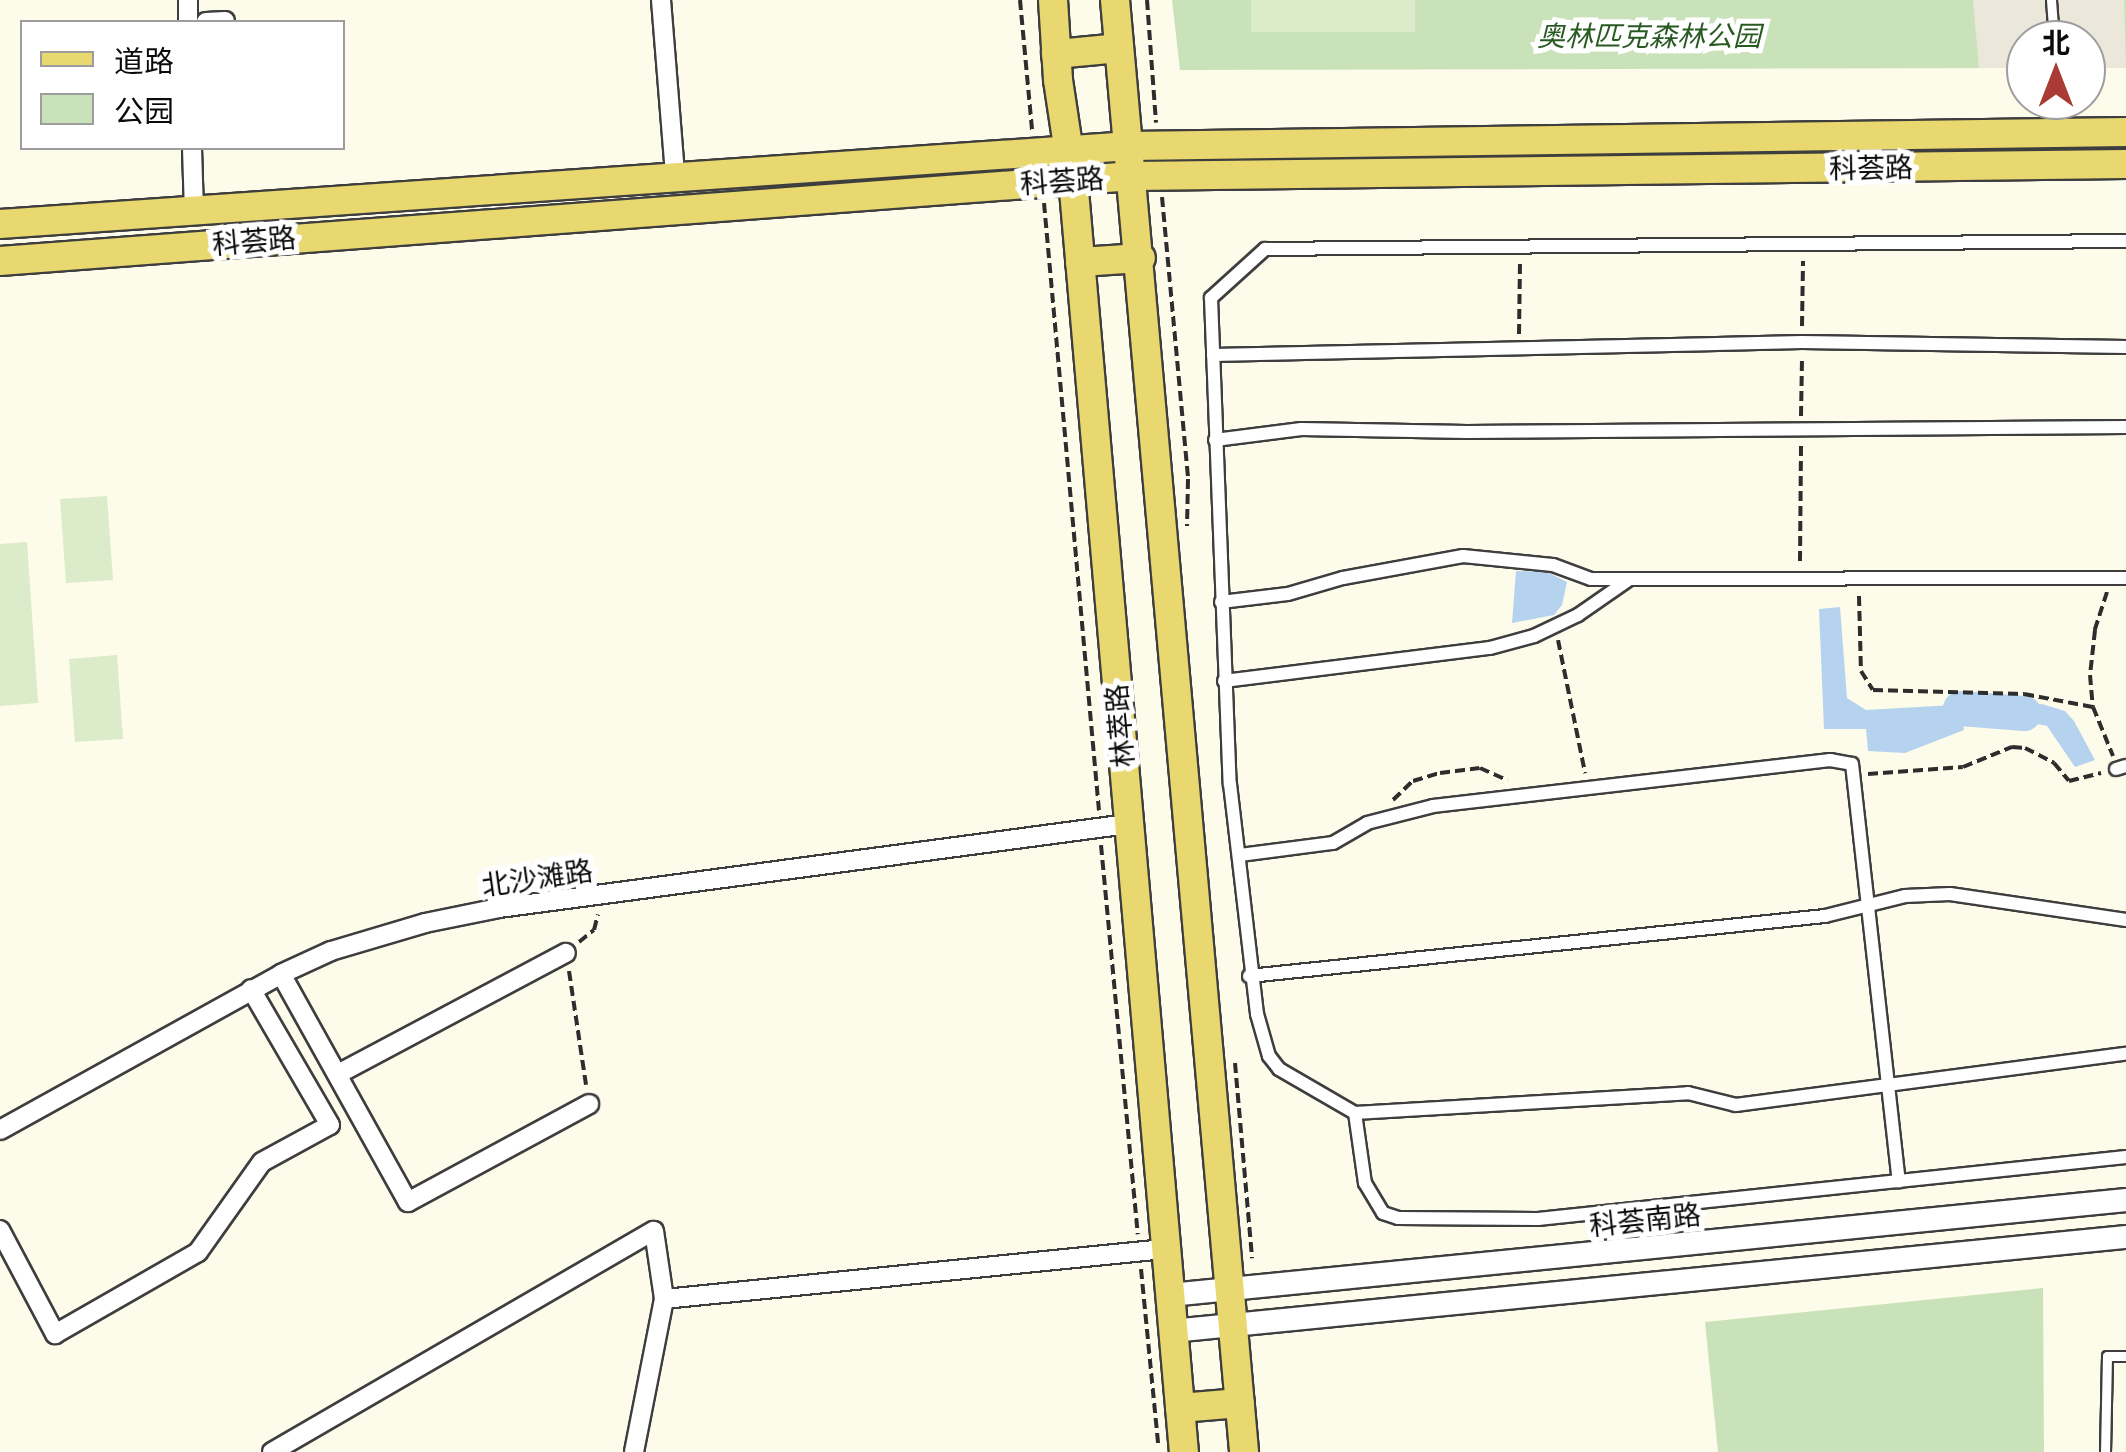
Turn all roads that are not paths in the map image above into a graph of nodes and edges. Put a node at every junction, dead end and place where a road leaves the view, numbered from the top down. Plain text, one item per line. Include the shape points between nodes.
1 (661, 0) edge
2 (1053, 0) edge
3 (1115, 0) edge
4 (1120, 48) junction
5 (1056, 54) junction
6 (2061, 120) edge
7 (2126, 132) edge
8 (2062, 133) junction
9 (1130, 146) junction
10 (1066, 149) junction
11 (192, 150) edge
12 (2126, 164) edge
13 (674, 174) junction
14 (1133, 176) junction
15 (1073, 179) junction
16 (194, 212) junction
17 (0, 224) edge
18 (2126, 241) edge
19 (1140, 258) junction
20 (0, 261) edge
21 (1080, 262) junction
22 (2126, 346) edge
23 (1212, 355) junction
24 (2126, 427) edge
25 (1215, 440) junction
26 (2121, 578) edge
27 (1629, 580) junction
28 (1220, 602) junction
29 (1224, 681) junction
30 (1114, 826) junction
31 (1240, 855) junction
32 (1866, 904) junction
33 (2126, 920) edge
34 (566, 953) road end
35 (281, 974) junction
36 (1250, 976) junction
37 (252, 989) junction
38 (2126, 1054) edge
39 (338, 1074) junction
40 (589, 1104) road end
41 (1356, 1113) junction
42 (0, 1130) edge
43 (2126, 1157) edge
44 (1900, 1181) junction
45 (2126, 1200) edge
46 (0, 1230) edge
47 (2126, 1237) edge
48 (1153, 1251) junction
49 (1232, 1291) junction
50 (1170, 1295) junction
51 (664, 1299) junction
52 (1234, 1327) junction
53 (1172, 1331) junction
54 (2126, 1356) edge
55 (1240, 1403) junction
56 (1180, 1408) junction
57 (272, 1452) edge
58 (634, 1452) edge
59 (1184, 1452) edge
60 (1244, 1452) edge
61 (2105, 1452) edge

1 - 13 street
2 - 5 main road, 林萃路
3 - 4 main road
4 - 5 main road
4 - 9 main road
5 - 10 main road, 林萃路
6 - 8 lane
7 - 8 main road, 科荟路
8 - 9 main road, 科荟路
9 - 10 main road, 科荟路
9 - 14 main road
10 - 13 main road, 科荟路
10 - 15 main road, 林萃路
11 - 16 street
12 - 14 main road, 科荟路
13 - 16 main road, 科荟路
14 - 15 main road, 科荟路
14 - 19 main road
15 - 20 main road, 科荟路
15 - 21 main road, 林萃路
16 - 17 main road, 科荟路
18 - 23 street via 1265,249 1211,298
19 - 21 main road
19 - 49 main road
21 - 30 main road, 林萃路
22 - 23 street via 1802,342
23 - 25 street
24 - 25 street via 1301,429
25 - 28 street
26 - 27 street
27 - 28 street via 1463,556
27 - 29 street via 1555,626 1490,648
28 - 29 street
29 - 31 street
30 - 35 street, 北沙滩路 via 499,908 331,950
30 - 48 main road, 林萃路
31 - 32 street via 1333,842 1368,823 1433,806 1830,760 1852,764
31 - 36 street
32 - 33 street via 1950,894
32 - 36 street via 1826,916
32 - 44 street
34 - 39 street
35 - 37 street, 北沙滩路
35 - 39 street
36 - 41 street via 1269,1056
37 - 42 street, 北沙滩路
37 - 46 street via 330,1125 262,1162 198,1252 55,1334
38 - 41 street via 1736,1105 1688,1094
39 - 40 street via 408,1202
41 - 44 street via 1365,1184 1373,1202 1398,1218 1538,1219
43 - 44 street
45 - 49 street, 科荟南路
47 - 52 street
48 - 50 main road, 林萃路
48 - 51 street
49 - 50 street, 科荟南路
49 - 52 main road
50 - 53 main road, 林萃路
51 - 57 street via 654,1231
51 - 58 street
52 - 53 street
52 - 55 main road
53 - 56 main road, 林萃路
54 - 61 lane via 2107,1356
55 - 56 main road
55 - 60 main road
56 - 59 main road, 林萃路

